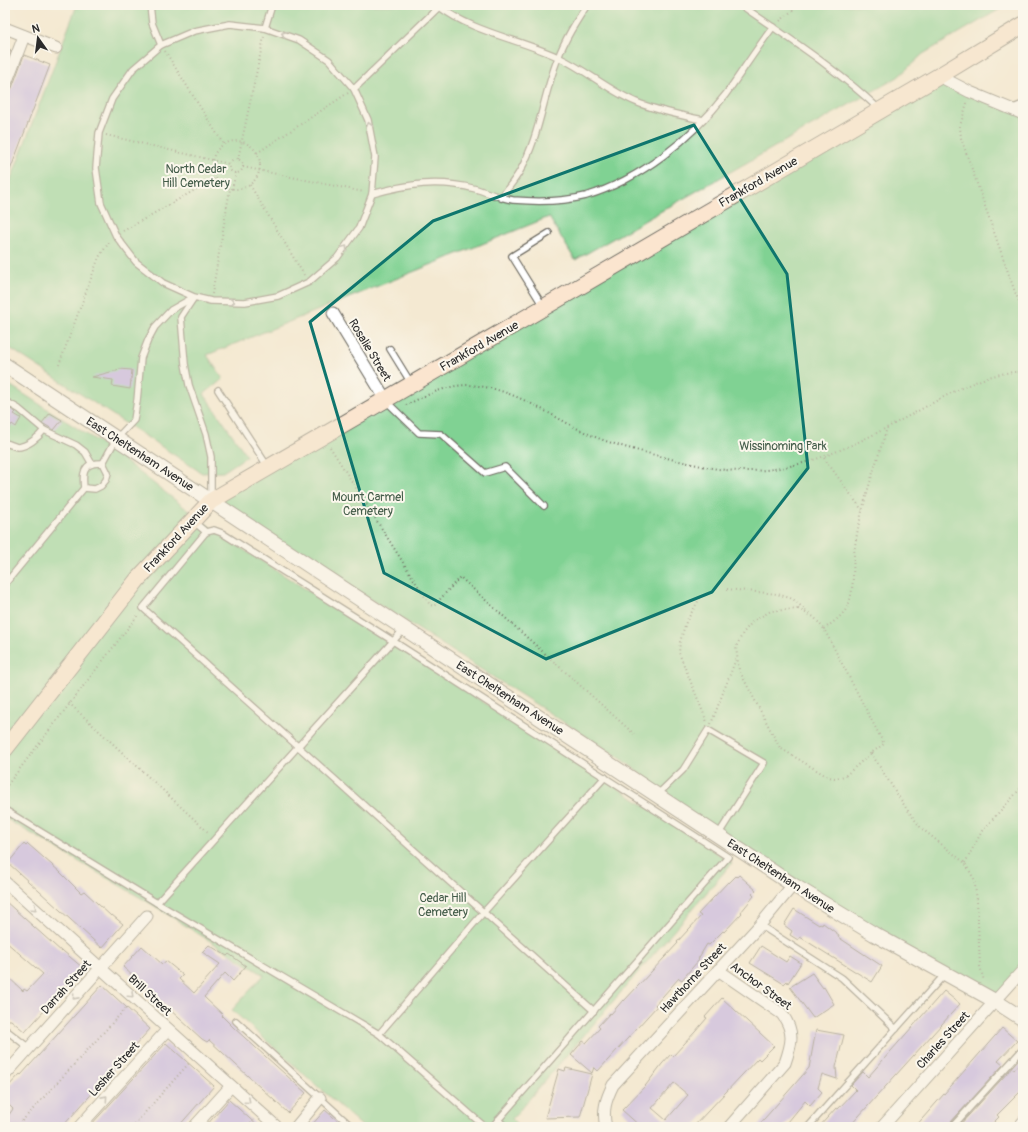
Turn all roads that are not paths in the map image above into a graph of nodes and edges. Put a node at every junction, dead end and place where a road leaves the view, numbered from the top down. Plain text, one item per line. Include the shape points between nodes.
1 (150, 5) edge
2 (272, 5) edge
3 (587, 5) edge
4 (741, 5) edge
5 (439, 6) edge
6 (1023, 25) edge
7 (773, 27) junction
8 (5, 28) edge
9 (266, 28) junction
10 (24, 36) junction
11 (161, 46) junction
12 (56, 48) dead end
13 (558, 57) junction
14 (939, 76) junction
15 (5, 86) edge
16 (354, 89) junction
17 (1023, 104) edge
18 (1011, 109) junction
19 (880, 110) junction
20 (1023, 114) edge
21 (703, 120) junction
22 (372, 194) junction
23 (501, 198) junction
24 (548, 233) dead end
25 (194, 297) junction
26 (544, 307) junction
27 (333, 313) dead end
28 (390, 349) dead end
29 (5, 365) edge
30 (412, 385) junction
31 (218, 390) dead end
32 (5, 401) edge
33 (391, 406) junction
34 (44, 430) junction
35 (116, 439) junction
36 (5, 443) edge
37 (103, 463) junction
38 (92, 464) junction
39 (269, 467) junction
40 (84, 488) junction
41 (211, 501) junction
42 (544, 506) dead end
43 (193, 520) junction
44 (206, 532) junction
45 (5, 584) edge
46 (404, 628) junction
47 (393, 641) junction
48 (298, 747) junction
49 (5, 749) edge
50 (605, 777) junction
51 (657, 795) junction
52 (5, 810) edge
53 (718, 835) junction
54 (5, 882) edge
55 (793, 885) junction
56 (157, 903) junction
57 (483, 913) junction
58 (147, 916) dead end
59 (760, 925) junction
60 (101, 968) junction
61 (718, 970) junction
62 (1023, 970) edge
63 (946, 974) junction
64 (995, 1001) junction
65 (594, 1011) junction
66 (1023, 1019) edge
67 (236, 1022) dead end
68 (168, 1029) junction
69 (896, 1029) junction
70 (5, 1030) edge
71 (379, 1034) junction
72 (29, 1048) junction
73 (1023, 1048) edge
74 (5, 1075) edge
75 (231, 1086) junction
76 (320, 1098) junction
77 (498, 1120) junction
78 (1023, 1122) edge
79 (79, 1127) edge
80 (194, 1127) edge
81 (277, 1127) edge
82 (296, 1127) edge
83 (352, 1127) edge
84 (485, 1127) edge
85 (492, 1127) edge
86 (506, 1127) edge
87 (606, 1127) edge
88 (729, 1127) edge
89 (808, 1127) edge
90 (882, 1127) edge
91 (952, 1127) edge
92 (1019, 1127) edge

1 - 11 lane via 152,23
2 - 9 lane
3 - 13 lane
4 - 7 lane
5 - 13 lane via 468,24
5 - 16 lane
6 - 14 main road, Frankford Avenue
7 - 19 lane via 832,69
7 - 21 lane via 726,94
8 - 10 street
9 - 11 lane via 230,24 194,30
16 -> 9 lane via 329,60 299,40
10 - 12 street
10 - 15 street
11 - 25 lane via 133,69 112,99 99,133 96,168 101,203 116,236 136,262 163,283
13 - 21 lane via 635,102 663,112
13 - 23 lane via 530,148 520,170
14 - 18 street
14 - 19 main road, Frankford Avenue
22 -> 16 lane via 375,157 368,120
17 - 18 lane
18 - 20 street
19 - 26 main road, Frankford Avenue
21 - 23 lane via 662,157 612,186 585,196 556,201
22 - 23 lane via 400,186 425,183 475,189
25 -> 22 lane via 211,301 245,302 278,296 309,282 337,258 359,228
24 - 26 lane via 512,256
25 - 35 lane via 171,310 148,340 141,358 134,420
25 - 41 lane via 181,317 184,357 189,385 212,457
26 - 30 main road, Frankford Avenue
27 - 33 street, Rosalie Street
28 - 30 lane
29 - 35 street, East Cheltenham Avenue
30 - 33 main road, Frankford Avenue
31 - 39 lane
32 - 34 lane
33 - 39 main road, Frankford Avenue via 323,436
33 - 42 lane via 419,433 441,434 485,473 505,467
34 - 36 lane via 28,444 18,447
34 - 38 lane via 76,445 85,452
35 - 37 lane
35 - 41 street, East Cheltenham Avenue
37 - 38 lane
37 - 40 lane via 108,473 106,480 94,489
38 - 40 lane via 86,468
39 - 41 main road, Frankford Avenue
40 - 45 lane
41 - 43 main road, Frankford Avenue
41 - 46 street, East Cheltenham Avenue
43 - 44 lane
43 - 49 main road, Frankford Avenue via 138,579
44 - 47 lane via 214,530 222,533
44 - 48 lane via 143,608
46 - 47 lane
46 - 51 street, East Cheltenham Avenue
47 - 48 lane
47 - 50 lane
48 - 56 lane
48 - 57 lane
50 - 57 lane
50 - 65 lane via 728,857
51 - 53 street, East Cheltenham Avenue
51 - 53 lane via 683,770 708,730 764,763
52 - 56 lane
53 - 55 street, East Cheltenham Avenue
54 -> 60 street, Brill Street
55 - 59 street, Hawthorne Street
55 - 63 street, East Cheltenham Avenue
56 - 71 lane
57 - 65 lane
57 - 71 lane
58 - 60 street, Darrah Street
59 - 61 street, Hawthorne Street
59 - 69 lane via 842,978
60 -> 68 street, Brill Street
60 -> 72 street, Darrah Street
61 - 87 street, Hawthorne Street via 612,1087 603,1112
61 - 88 street, Anchor Street via 782,1014 792,1032 785,1063
62 - 64 street, Charles Street
63 - 64 street, East Cheltenham Avenue
63 - 69 lane
64 - 66 street, East Cheltenham Avenue
64 - 90 street, Charles Street
65 - 77 lane
67 - 76 lane
68 - 75 street, Brill Street
79 -> 68 street, Lesher Street
69 - 89 lane
70 - 72 lane
71 - 84 lane
72 - 74 street, Darrah Street
73 - 91 lane
75 - 80 street
75 -> 81 street, Brill Street
76 - 82 street
76 - 83 lane
77 - 85 lane
77 - 86 lane
78 - 92 street

